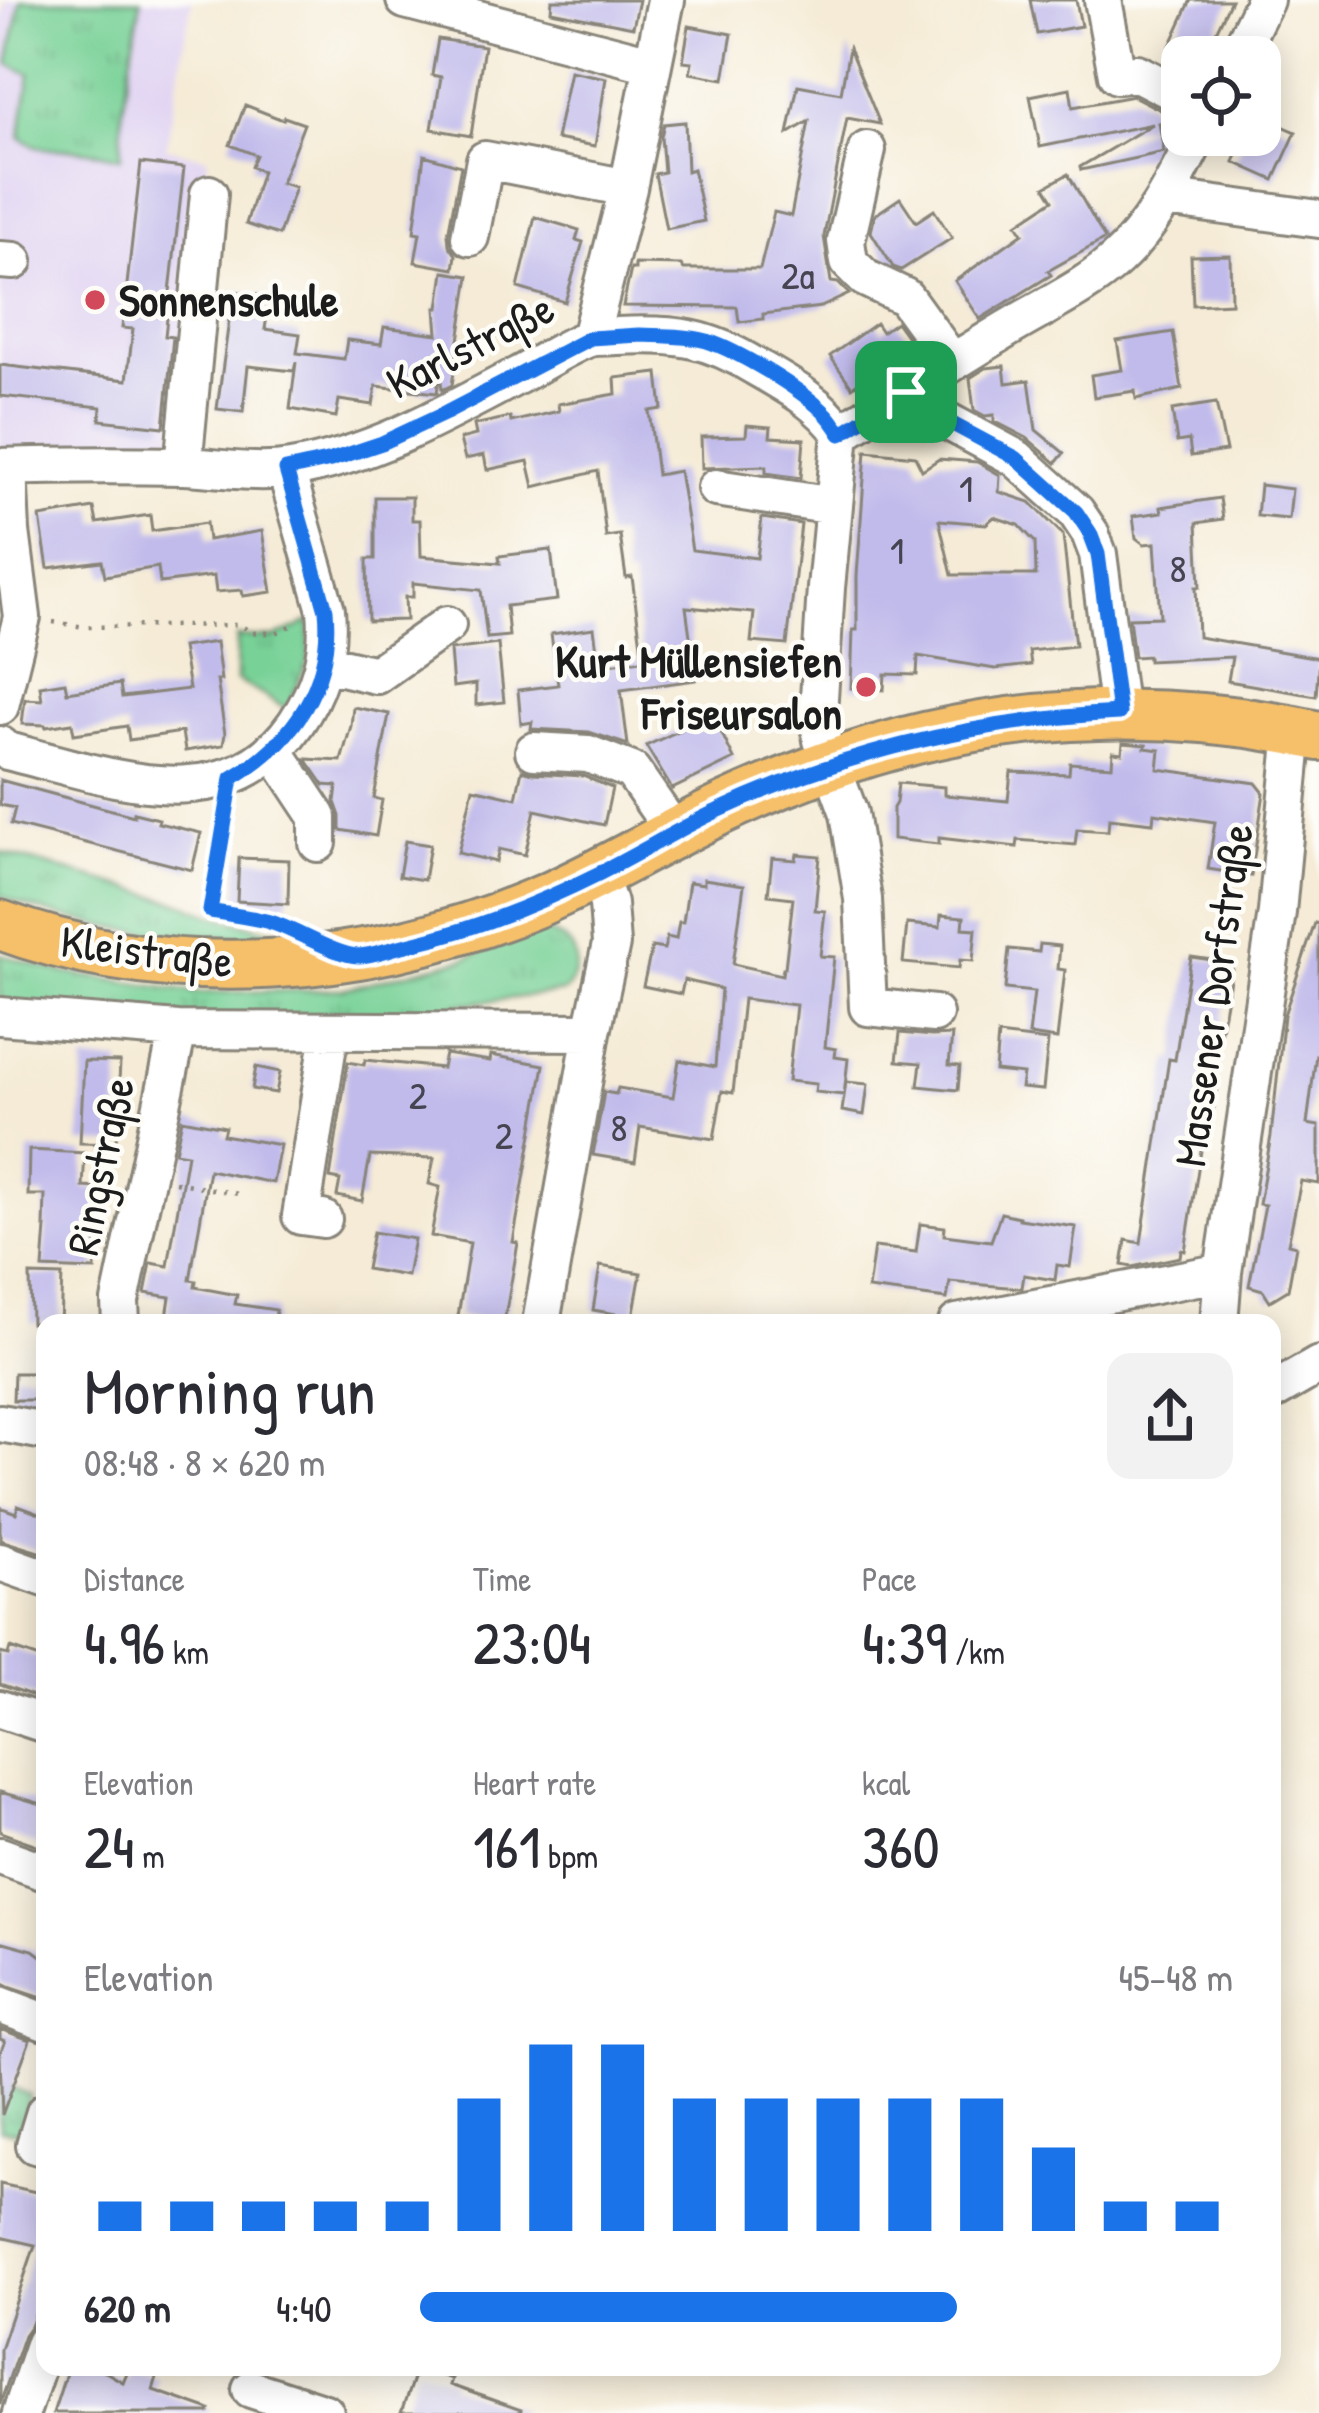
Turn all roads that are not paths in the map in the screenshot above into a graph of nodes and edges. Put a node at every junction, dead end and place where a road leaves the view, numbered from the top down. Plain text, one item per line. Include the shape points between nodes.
1 (405, 0) edge
2 (666, 0) edge
3 (1102, 0) edge
4 (1265, 0) edge
5 (1247, 36) edge
6 (651, 64) junction
7 (1161, 85) edge
8 (867, 150) dead end
9 (1187, 156) edge
10 (628, 188) junction
11 (209, 194) dead end
12 (1166, 198) junction
13 (1319, 219) edge
14 (470, 237) dead end
15 (590, 338) junction
16 (952, 362) junction
17 (906, 392) junction
18 (841, 434) junction
19 (183, 466) junction
20 (4, 467) edge
21 (286, 470) junction
22 (716, 488) dead end
23 (834, 506) junction
24 (447, 626) dead end
25 (324, 664) junction
26 (0, 706) edge
27 (1119, 713) junction
28 (1307, 733) edge
29 (0, 745) edge
30 (273, 749) junction
31 (534, 751) dead end
32 (832, 764) junction
33 (675, 833) junction
34 (318, 844) dead end
35 (599, 874) junction
36 (0, 925) edge
37 (934, 1014) dead end
38 (0, 1016) edge
39 (178, 1030) junction
40 (331, 1032) junction
41 (592, 1032) junction
42 (323, 1219) dead end
43 (1223, 1272) junction
44 (121, 1314) edge
45 (543, 1314) edge
46 (1004, 1314) edge
47 (1220, 1314) edge
48 (1319, 1365) edge
49 (1281, 1387) edge
50 (0, 1423) edge
51 (36, 1429) edge
52 (0, 1562) edge
53 (36, 1575) edge
54 (0, 1708) edge
55 (36, 1721) edge
56 (0, 1856) edge
57 (36, 1869) edge
58 (0, 2005) edge
59 (36, 2019) edge
60 (36, 2369) edge
61 (251, 2382) edge
62 (21, 2413) edge
63 (326, 2413) edge

1 - 6 street
2 - 6 street
3 - 7 street via 1117,75 1137,73
4 - 5 street
6 - 10 street
8 - 16 street via 846,241 849,262 905,297
9 - 12 street
10 - 14 street via 488,143
10 - 15 street
11 - 19 street
12 - 13 street
12 - 16 street via 1105,269
15 - 18 street, Karlstraße via 709,342 804,396
15 - 21 street, Karlstraße via 382,443
16 - 17 street
17 - 18 street
17 - 27 street via 1016,458 1090,533
18 - 23 street
19 - 20 street, Karlstraße
19 - 21 street, Karlstraße
20 - 26 street, Karlstraße via 22,617
21 - 25 street via 326,610
22 - 23 street
23 - 32 street via 818,714
24 - 25 street via 376,675
25 - 30 street via 308,706
27 - 28 main road, Kleistraße
27 - 32 main road, Kleistraße via 993,724
28 - 43 street, Massener Dorfstraße
29 - 30 street via 172,787 232,778
30 - 34 street via 318,817
31 - 33 street via 588,754 632,771
32 - 33 main road, Kleistraße
32 - 37 street via 863,899 868,1007
33 - 35 main road, Kleistraße
35 - 36 main road, Kleistraße via 422,942 308,963 156,962
35 - 41 street via 611,944
38 - 39 street
39 - 40 street
39 - 44 street, Ringstraße
40 - 41 street
40 - 42 street via 301,1216
41 - 45 street
43 - 46 street
43 - 47 street, Massener Dorfstraße
48 - 49 street
50 - 51 street
52 - 53 street
54 - 55 street
56 - 57 street
58 - 59 street
60 - 62 street
61 - 63 street

